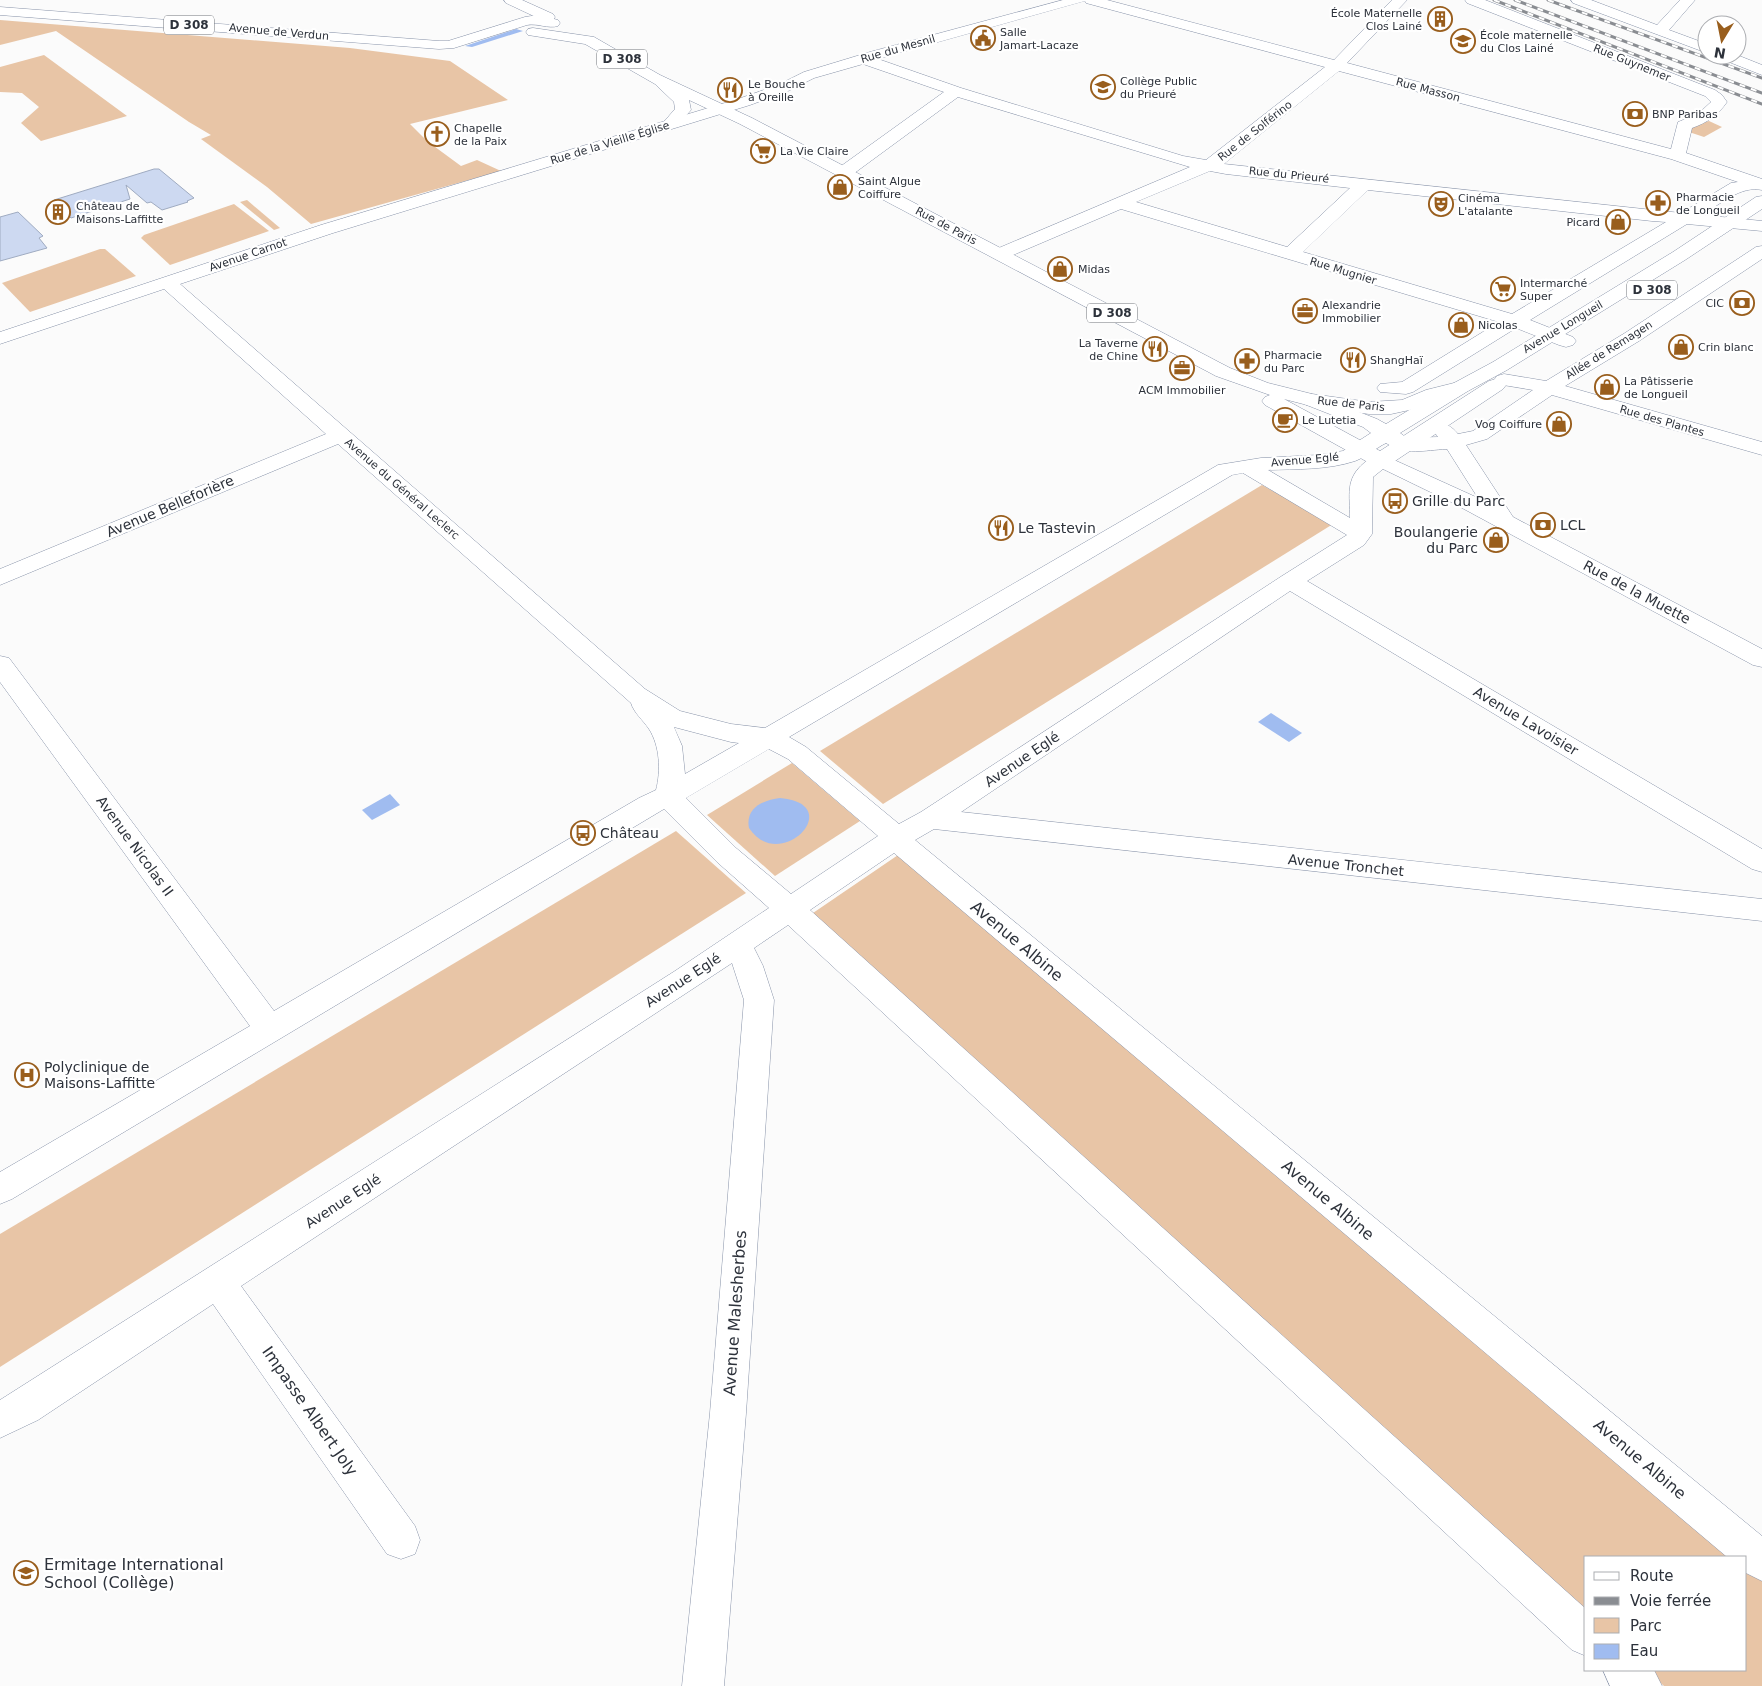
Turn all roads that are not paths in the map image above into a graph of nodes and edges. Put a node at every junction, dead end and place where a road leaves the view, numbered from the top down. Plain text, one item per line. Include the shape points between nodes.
1 (511, 0) edge
2 (1079, 0) edge
3 (1091, 0) edge
4 (1400, 0) edge
5 (1472, 0) edge
6 (1578, 0) edge
7 (1688, 0) edge
8 (0, 10) edge
9 (532, 21) junction
10 (547, 21) junction
11 (1660, 31) junction
12 (357, 38) junction
13 (589, 40) junction
14 (449, 45) junction
15 (1697, 45) edge
16 (462, 52) junction
17 (864, 59) junction
18 (1747, 64) edge
19 (1337, 66) junction
20 (1762, 70) edge
21 (655, 78) junction
22 (956, 92) junction
23 (722, 109) junction
24 (670, 124) junction
25 (1677, 156) junction
26 (1206, 165) junction
27 (843, 173) junction
28 (498, 176) joint
29 (1365, 183) junction
30 (1119, 203) junction
31 (1760, 207) edge
32 (1685, 220) junction
33 (1727, 223) junction
34 (1762, 251) edge
35 (1000, 254) junction
36 (1290, 255) junction
37 (168, 283) junction
38 (1515, 322) junction
39 (0, 338) edge
40 (1558, 338) junction
41 (1223, 372) junction
42 (1504, 380) junction
43 (1461, 386) junction
44 (1386, 388) dead end
45 (1548, 388) junction
46 (1311, 400) junction
47 (1437, 423) junction
48 (340, 435) junction
49 (1395, 439) junction
50 (1454, 442) junction
51 (1361, 449) junction
52 (1762, 449) edge
53 (1381, 460) junction
54 (1246, 466) junction
55 (1459, 497) junction
56 (1512, 526) junction
57 (1361, 534) junction
58 (0, 578) edge
59 (1290, 581) junction
60 (1762, 659) edge
61 (0, 664) edge
62 (636, 695) junction
63 (767, 737) junction
64 (668, 796) junction
65 (931, 819) junction
66 (896, 838) junction
67 (1762, 862) edge
68 (790, 910) junction
69 (1762, 910) edge
70 (737, 944) junction
71 (270, 1029) junction
72 (0, 1189) edge
73 (218, 1282) junction
74 (0, 1420) edge
75 (401, 1540) dead end
76 (1762, 1561) edge
77 (1584, 1634) edge
78 (1624, 1671) edge
79 (703, 1686) edge
80 (1641, 1686) edge

1 - 9 street, Rue de Paris
2 - 17 street, Rue du Mesnil
3 - 19 street, Rue Masson
4 - 19 street, Rue de Solférino
5 - 25 street, Rue Guynemer via 1717,98 1719,102 1714,111 1703,119 1684,125
6 - 11 street
7 - 11 street
8 - 12 street, Avenue de Verdun / D 308
9 - 10 street via 546,26
9 - 10 street, Rue de Paris via 544,14
9 - 13 street, Rue de Paris / D 308
9 - 14 street
9 - 16 street, Avenue de Verdun
10 - 13 street, Rue de Paris / D 308 via 584,32
11 - 15 street
12 - 14 street, Avenue de Verdun / D 308
12 - 16 street, Avenue de Verdun / D 308 via 426,50
13 - 21 street, Rue de Paris / D 308
14 - 16 street via 450,50
17 - 22 street, Rue du Prieuré
17 - 23 street, Rue du Mesnil via 810,75
18 - 20 street
19 - 25 street, Rue Masson
19 - 26 street, Rue de Solférino via 1216,162
21 - 23 street, Rue de Paris / D 308
21 - 24 street via 682,101 682,110
22 - 26 street, Rue du Prieuré
22 - 27 street
23 - 24 street, Rue de la Vieille Église
23 - 27 street, Rue de Paris / D 308
24 - 28 street, Rue de la Vieille Église
25 - 31 street, Rue Masson via 1714,167
26 - 29 street, Rue du Prieuré
26 - 30 street, Rue de Solférino
27 - 35 street, Rue de Paris / D 308
28 - 37 street, Avenue Carnot
29 - 32 street, Rue du Prieuré
29 - 36 street
30 - 35 street, Rue de Solférino
30 - 36 street, Rue Mugnier
31 - 32 street via 1737,187
31 - 33 street, Rue du Prieuré
31 - 40 street, Avenue Longueil / D 308 via 1694,261 1593,327
32 - 33 street, Rue du Prieuré
32 - 38 street
33 - 40 street, Avenue Longueil / D 308
34 - 45 street, Allée de Remagen
35 - 41 street, Rue de Paris / D 308
36 - 38 street, Rue Mugnier
37 - 39 street, Avenue Carnot
37 - 48 street, Avenue du Général Leclerc
38 - 40 street, Rue Mugnier
38 - 44 street via 1406,388
40 - 42 street, Avenue Longueil / D 308
40 - 43 street, Avenue Longueil / D 308
41 - 46 street, Rue de Paris / D 308
41 - 51 street, Rue de Paris / D 308
42 - 45 street, Rue des Plantes
42 - 47 street, Avenue Longueil / D 308
43 - 46 street, Rue de Paris / D 308 via 1390,408
43 - 49 street, Avenue Longueil
45 - 50 street, Allée de Remagen via 1480,435
45 - 52 street, Rue des Plantes
46 - 49 street, Rue de Paris via 1356,417
47 - 49 street, Avenue Longueil / D 308
47 - 50 street, Rue de la Muette
48 - 58 street, Avenue Belleforière
48 - 62 street, Avenue du Général Leclerc
49 - 50 street, Allée de Remagen
49 - 51 street, Avenue Longueil
49 - 53 street, Avenue Longueil / D 308
49 - 55 street, Rue de la Muette
50 - 56 street, Rue de la Muette via 1486,497
51 - 53 street, Rue de Paris / D 308
51 - 54 street, Avenue Eglé via 1349,456
53 - 55 street, Rue de la Muette
53 - 57 street via 1363,476
54 - 57 street, Avenue Eglé
54 - 63 street, Avenue Eglé via 1226,470
55 - 56 street, Rue de la Muette
56 - 60 street, Rue de la Muette
57 - 59 street, Avenue Eglé
59 - 65 street, Avenue Eglé
59 - 67 street, Avenue Lavoisier
61 - 71 street, Avenue Nicolas II
62 - 63 street, Avenue du Général Leclerc via 672,718 731,733
62 - 64 street, Avenue du Général Leclerc via 662,730 669,747 673,782
63 - 64 street, Avenue Eglé
63 - 66 street, Avenue du Général Leclerc via 797,753
64 - 68 street via 731,859
64 - 71 street, Avenue Eglé
65 - 66 street, Avenue Eglé
65 - 69 street, Avenue Tronchet
66 - 68 street, Avenue Eglé
66 - 76 street, Avenue Albine
68 - 70 street, Avenue Eglé
68 - 77 street
70 - 73 street, Avenue Eglé
70 - 79 street, Avenue Malesherbes via 748,966 758,1000 728,1413
71 - 72 street, Avenue Eglé
73 - 74 street, Avenue Eglé
73 - 75 street, Impasse Albert Joly
78 - 80 street

